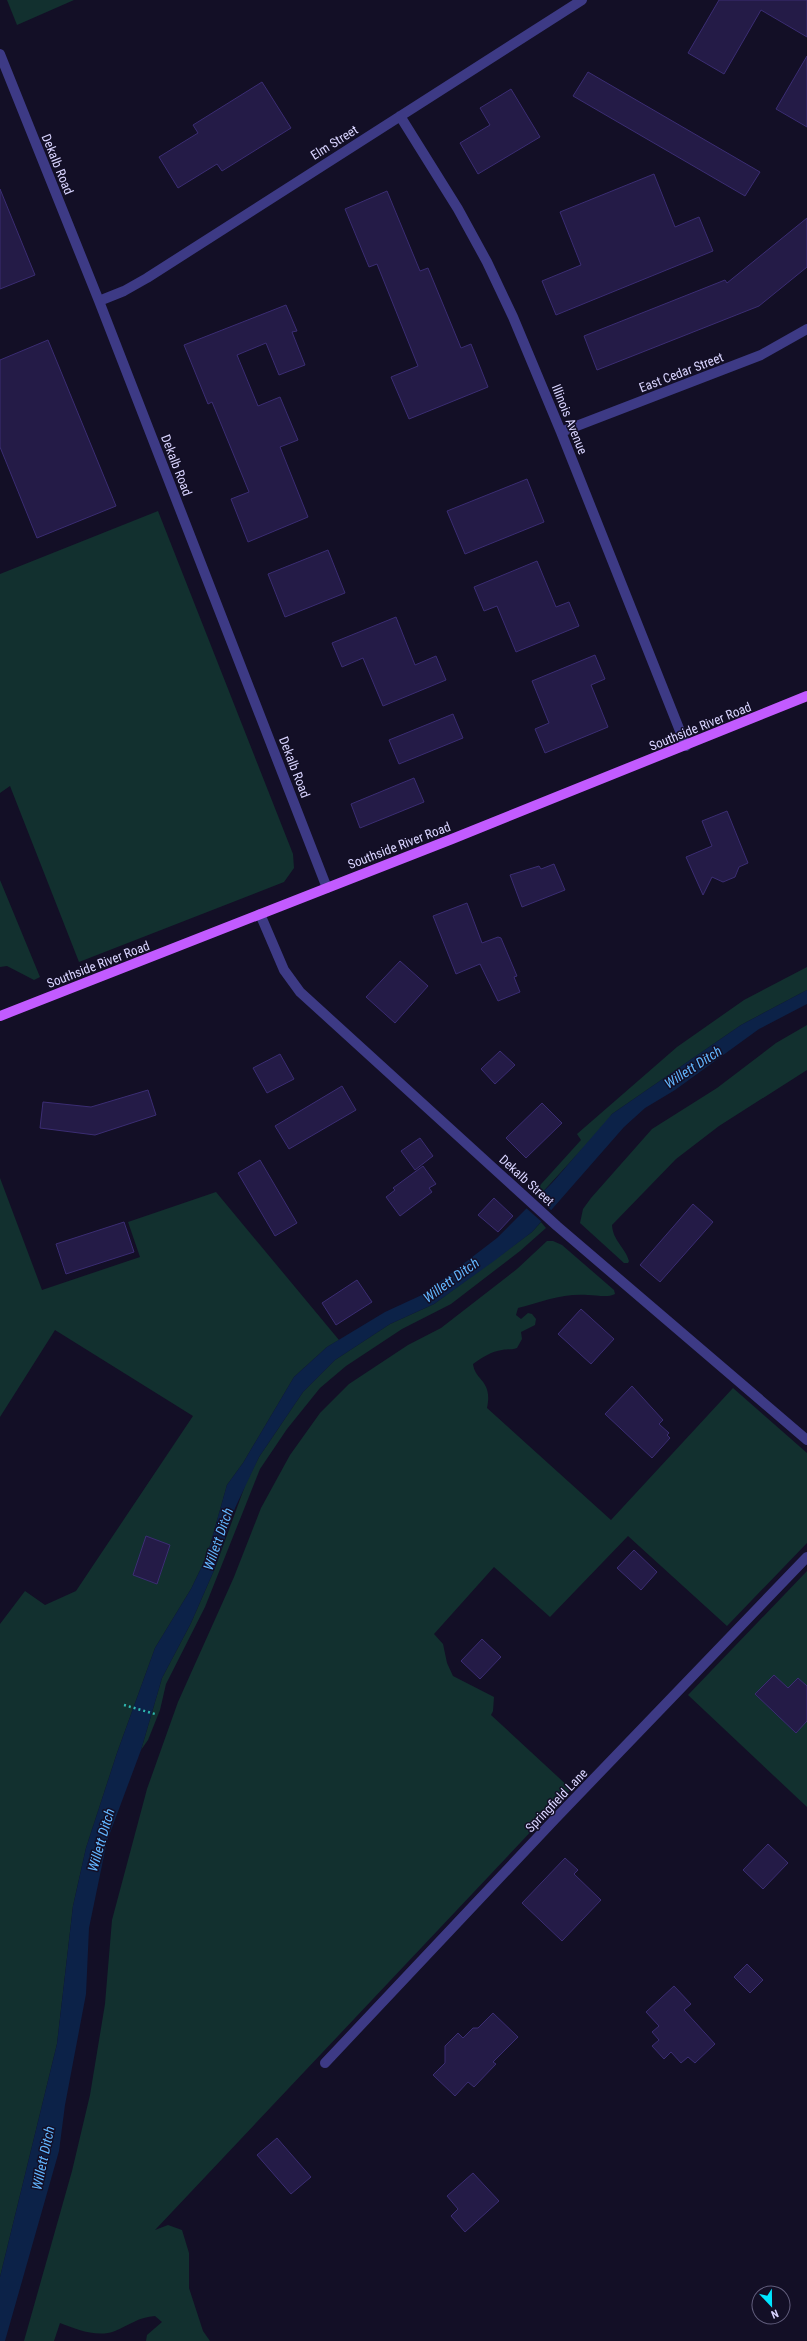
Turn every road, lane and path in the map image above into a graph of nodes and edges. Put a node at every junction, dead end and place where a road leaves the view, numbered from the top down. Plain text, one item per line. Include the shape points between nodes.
1 (582, 0) edge
2 (0, 54) edge
3 (400, 116) junction
4 (99, 301) junction
5 (807, 329) edge
6 (562, 432) junction
7 (807, 696) edge
8 (686, 746) junction
9 (327, 888) junction
10 (260, 914) junction
11 (0, 1016) edge
12 (807, 1440) edge
13 (807, 1557) edge
14 (124, 1705) dead end
15 (155, 1714) dead end
16 (325, 2063) dead end

1 - 3 street, Elm Street
2 - 4 street, Dekalb Road
3 - 4 street, Elm Street via 141,281
3 - 6 street, Illinois Avenue via 458,209 487,262
4 - 9 street, Dekalb Road
5 - 6 street, East Cedar Street via 761,355
6 - 8 street, Illinois Avenue
7 - 8 main road, Southside River Road
8 - 9 main road, Southside River Road
9 - 10 main road, Southside River Road
10 - 11 main road, Southside River Road
10 - 12 street, Dekalb Street via 284,970 300,992 553,1222
13 - 16 street, Springfield Lane
14 - 15 path

